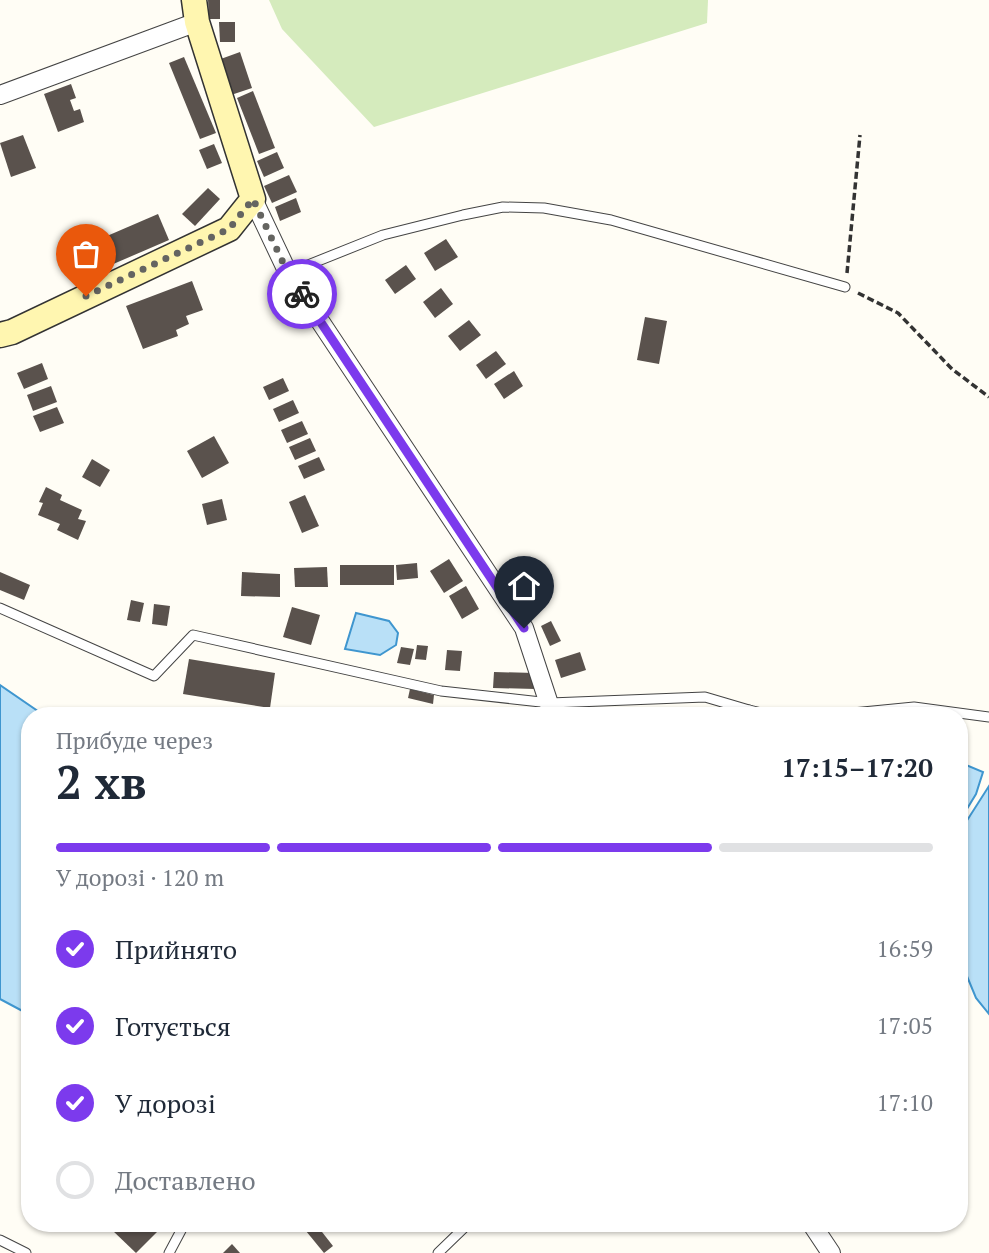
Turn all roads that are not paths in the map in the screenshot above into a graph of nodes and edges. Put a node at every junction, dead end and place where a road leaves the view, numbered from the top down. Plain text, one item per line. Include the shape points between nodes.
1 (195, 11) edge
2 (0, 95) edge
3 (253, 199) junction
4 (288, 273) junction
5 (845, 287) road end
6 (0, 335) edge
7 (0, 608) edge
8 (539, 707) edge
9 (550, 707) edge
10 (577, 707) edge
11 (732, 707) edge
12 (968, 714) edge
13 (989, 717) edge
14 (180, 1232) edge
15 (460, 1232) edge
16 (817, 1232) edge
17 (0, 1240) edge
18 (26, 1253) edge
19 (169, 1253) edge
20 (438, 1253) edge
21 (831, 1253) edge

1 - 2 street
1 - 3 street
3 - 4 street
3 - 6 street via 229,229
4 - 5 lane via 383,234 503,207 544,208 611,220
4 - 9 street via 524,628
7 - 8 lane via 154,676 193,635 441,691
10 - 11 lane via 705,697
12 - 13 lane
14 - 19 lane
15 - 20 lane
16 - 21 street
17 - 18 lane

